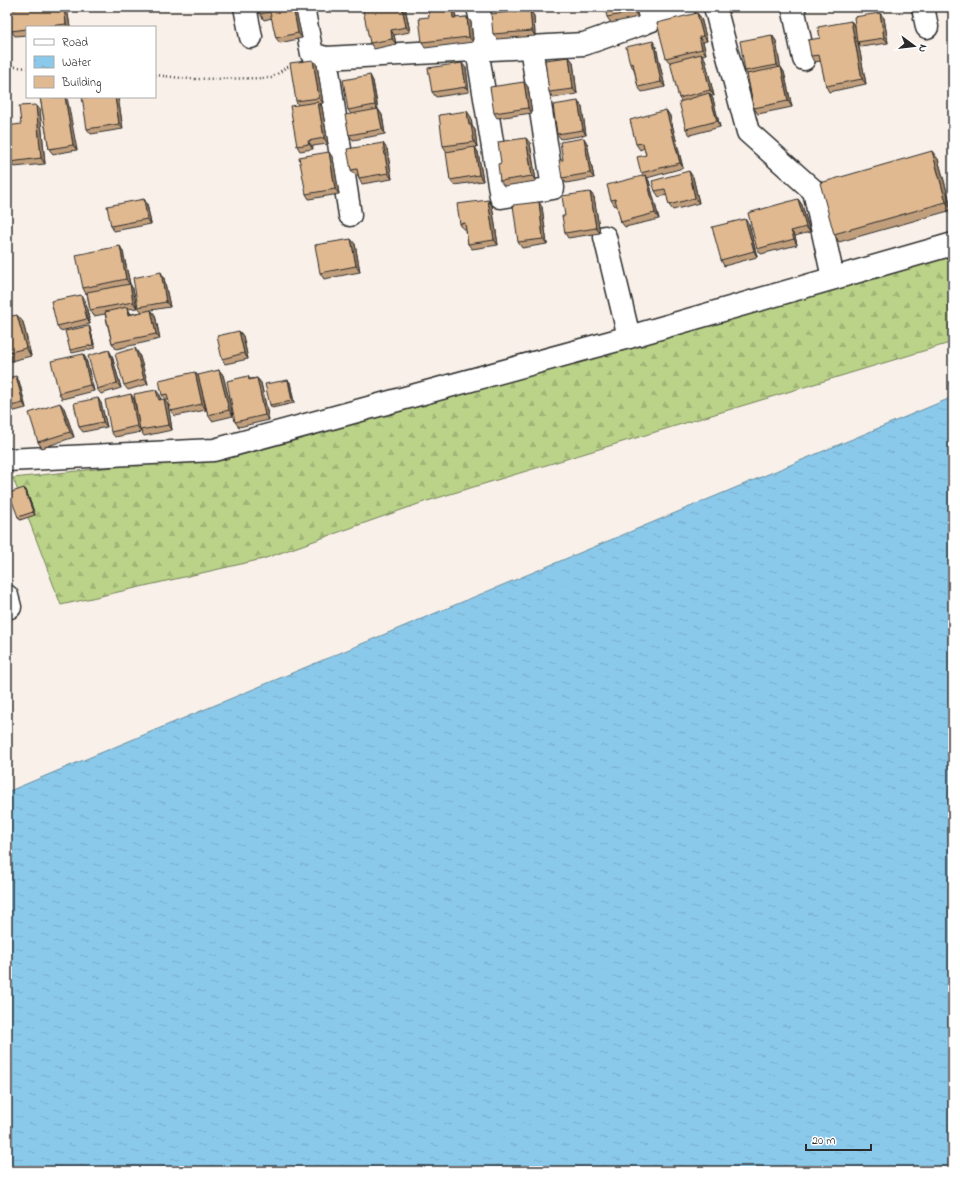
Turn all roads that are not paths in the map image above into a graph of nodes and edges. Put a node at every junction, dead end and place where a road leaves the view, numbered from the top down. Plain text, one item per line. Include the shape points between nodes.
1 (245, 7) edge
2 (303, 7) edge
3 (478, 7) edge
4 (685, 7) edge
5 (715, 7) edge
6 (793, 7) edge
7 (642, 15) edge
8 (251, 37) dead end
9 (531, 47) junction
10 (482, 49) junction
11 (804, 59) dead end
12 (326, 62) junction
13 (350, 215) dead end
14 (605, 238) dead end
15 (953, 244) edge
16 (833, 278) junction
17 (629, 337) junction
18 (7, 460) edge
19 (7, 596) edge
20 (7, 608) edge

1 - 8 street
2 - 12 street via 312,54
3 - 10 street
4 - 7 street
5 - 16 street via 748,132 814,191
6 - 11 street
7 - 9 street via 584,44
9 - 10 street
9 - 10 street via 553,188 501,196
10 - 12 street
12 - 13 street
14 - 17 street
15 - 16 street
16 - 17 street
17 - 18 street via 214,450
19 - 20 street via 10,607

